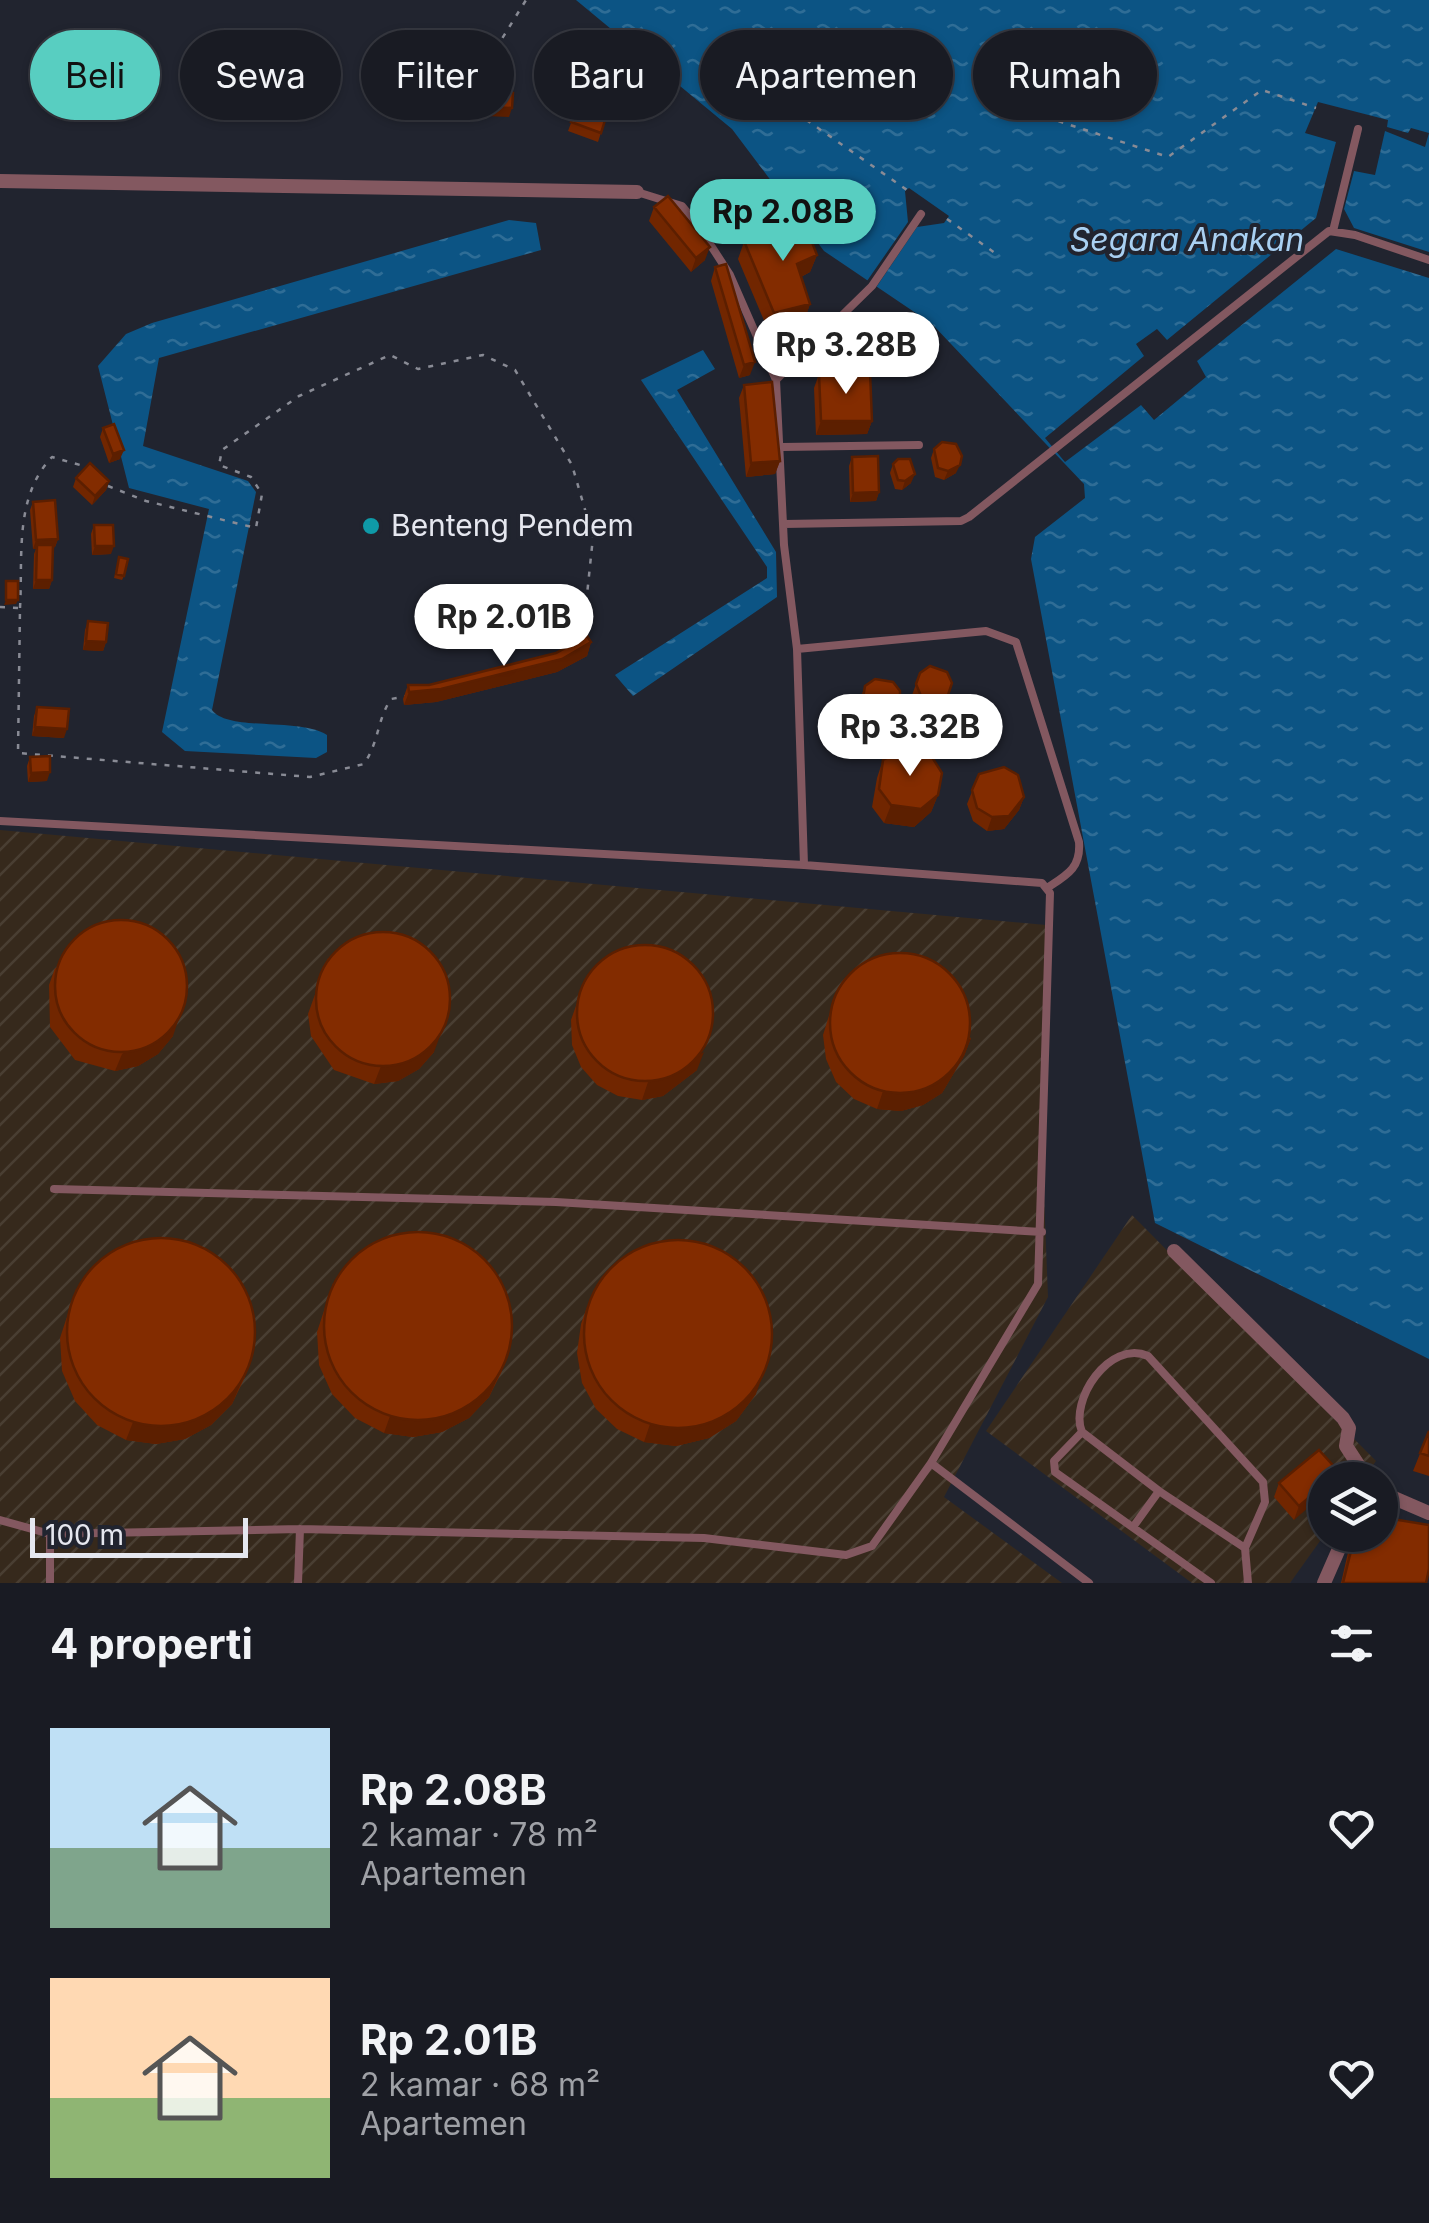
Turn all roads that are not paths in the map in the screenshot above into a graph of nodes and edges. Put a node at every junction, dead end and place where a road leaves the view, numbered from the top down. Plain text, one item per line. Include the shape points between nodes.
1 (1358, 129) dead end
2 (0, 180) edge
3 (636, 192) joint
4 (921, 214) dead end
5 (1334, 231) junction
6 (1429, 260) edge
7 (776, 380) junction
8 (920, 445) dead end
9 (782, 448) junction
10 (784, 524) junction
11 (796, 649) junction
12 (0, 821) edge
13 (804, 865) junction
14 (1048, 888) junction
15 (54, 1189) dead end
16 (1042, 1232) junction
17 (1174, 1251) dead end
18 (1082, 1432) junction
19 (1356, 1462) edge
20 (932, 1463) junction
21 (1159, 1491) junction
22 (1398, 1500) edge
23 (1429, 1513) edge
24 (0, 1520) edge
25 (1134, 1527) junction
26 (300, 1529) junction
27 (50, 1534) junction
28 (1245, 1548) junction
29 (1338, 1552) edge
30 (50, 1583) edge
31 (298, 1583) edge
32 (1089, 1583) edge
33 (1210, 1583) edge
34 (1248, 1583) edge
35 (1324, 1583) edge

1 - 5 lane
2 - 3 street
3 - 7 lane via 682,206 704,234
4 - 7 lane via 872,286
5 - 6 lane
5 - 10 lane via 961,522
7 - 9 lane
8 - 9 lane
9 - 10 lane
10 - 11 lane
11 - 13 lane
11 - 14 lane via 986,631 1016,642 1079,842 1073,872
12 - 13 lane
13 - 14 lane
14 - 16 lane
15 - 16 lane via 556,1202
16 - 20 lane via 1038,1284
17 - 19 street via 1347,1423 1346,1446
18 - 21 lane
18 - 25 lane via 1054,1461 1055,1472
18 - 28 lane via 1082,1404 1110,1358 1126,1351 1148,1356 1263,1482 1265,1502
20 - 26 lane via 872,1546 846,1555 704,1538
20 - 32 lane
21 - 25 lane
21 - 28 lane
22 - 23 street
24 - 27 lane
25 - 33 lane
26 - 27 lane
26 - 31 lane
27 - 30 lane
28 - 34 lane
29 - 35 street

